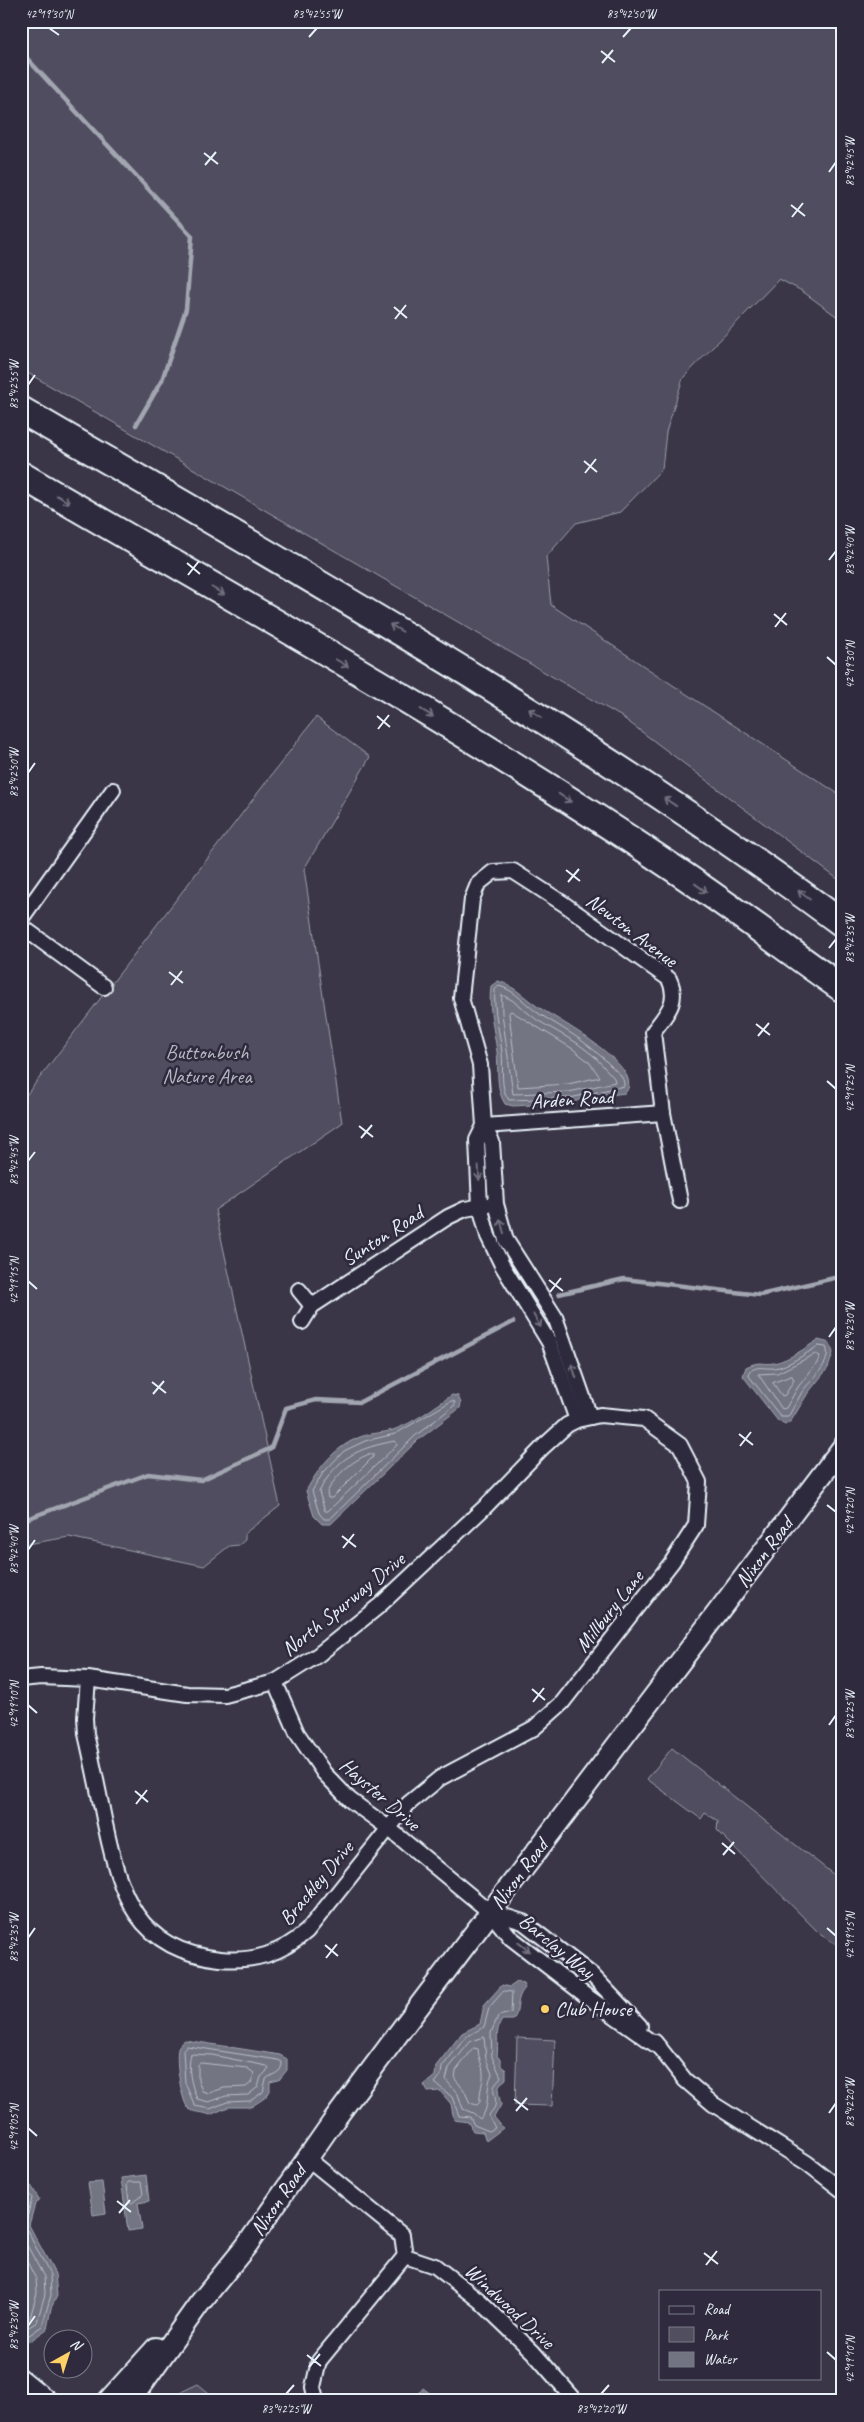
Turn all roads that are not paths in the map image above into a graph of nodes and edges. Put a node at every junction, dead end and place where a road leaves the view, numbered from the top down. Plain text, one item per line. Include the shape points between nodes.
1 (21, 410) edge
2 (21, 475) edge
3 (113, 790) dead end
4 (21, 919) edge
5 (843, 924) edge
6 (21, 926) edge
7 (104, 987) dead end
8 (843, 989) edge
9 (663, 1113) junction
10 (484, 1126) junction
11 (680, 1201) dead end
12 (496, 1204) junction
13 (480, 1206) junction
14 (299, 1290) dead end
15 (312, 1306) junction
16 (302, 1322) dead end
17 (563, 1339) junction
18 (549, 1342) junction
19 (583, 1419) junction
20 (843, 1447) edge
21 (21, 1679) edge
22 (88, 1680) junction
23 (275, 1682) junction
24 (387, 1827) junction
25 (490, 1912) junction
26 (660, 2048) junction
27 (308, 2158) junction
28 (843, 2192) edge
29 (405, 2256) junction
30 (199, 2304) junction
31 (21, 2380) edge
32 (46, 2401) edge
33 (108, 2401) edge
34 (130, 2401) edge
35 (316, 2401) edge
36 (576, 2401) edge

5 -> 1 highway via 664,798 530,710
2 -> 8 highway via 546,786 665,862
3 - 4 street
6 - 7 street
9 - 10 street, Arden Road
9 - 10 street, Newton Avenue via 653,1032 672,1005 674,991 669,979 513,870 493,872 478,884 472,899 461,998 480,1065
9 - 11 street, Newton Avenue
10 - 12 street via 492,1142
10 -> 13 street via 477,1140
12 - 13 street, Sunton Road
17 -> 12 street via 554,1318 506,1240
13 - 15 street, Sunton Road via 448,1217
13 -> 18 street via 495,1252
14 - 15 street
15 - 16 street, Sunton Road
17 - 18 street
19 -> 17 street
18 - 19 street
19 - 23 street, North Spurway Drive via 567,1425 543,1447 380,1606 318,1655
19 - 24 street, Millbury Lane via 600,1415 644,1419 680,1445 699,1482 696,1525 672,1562 562,1703 534,1728 440,1778 408,1804
20 - 25 main road, Nixon Road
21 - 22 street, North Spurway Drive
22 - 23 street, North Spurway Drive via 187,1694 225,1695
22 - 24 street, Brackley Drive via 86,1734 116,1872 141,1921 158,1937 180,1949 229,1960 262,1957 287,1948 328,1906
23 - 24 street, Hayster Drive via 297,1733 324,1773 350,1800
24 - 25 street, Hayster Drive
25 -> 26 street, Barclay Way via 511,1938
25 - 26 street, Barclay Way via 523,1922 592,1975
25 - 27 main road, Nixon Road
26 - 28 street, Barclay Way via 685,2080 713,2104 807,2163
27 - 29 street via 402,2235
27 - 30 main road, Nixon Road via 247,2245
29 - 35 street via 319,2361 313,2387
29 - 36 street, Windwood Drive via 435,2266 480,2301 533,2352
30 - 33 main road, Nixon Road
30 - 34 main road, Nixon Road
31 - 32 main road

